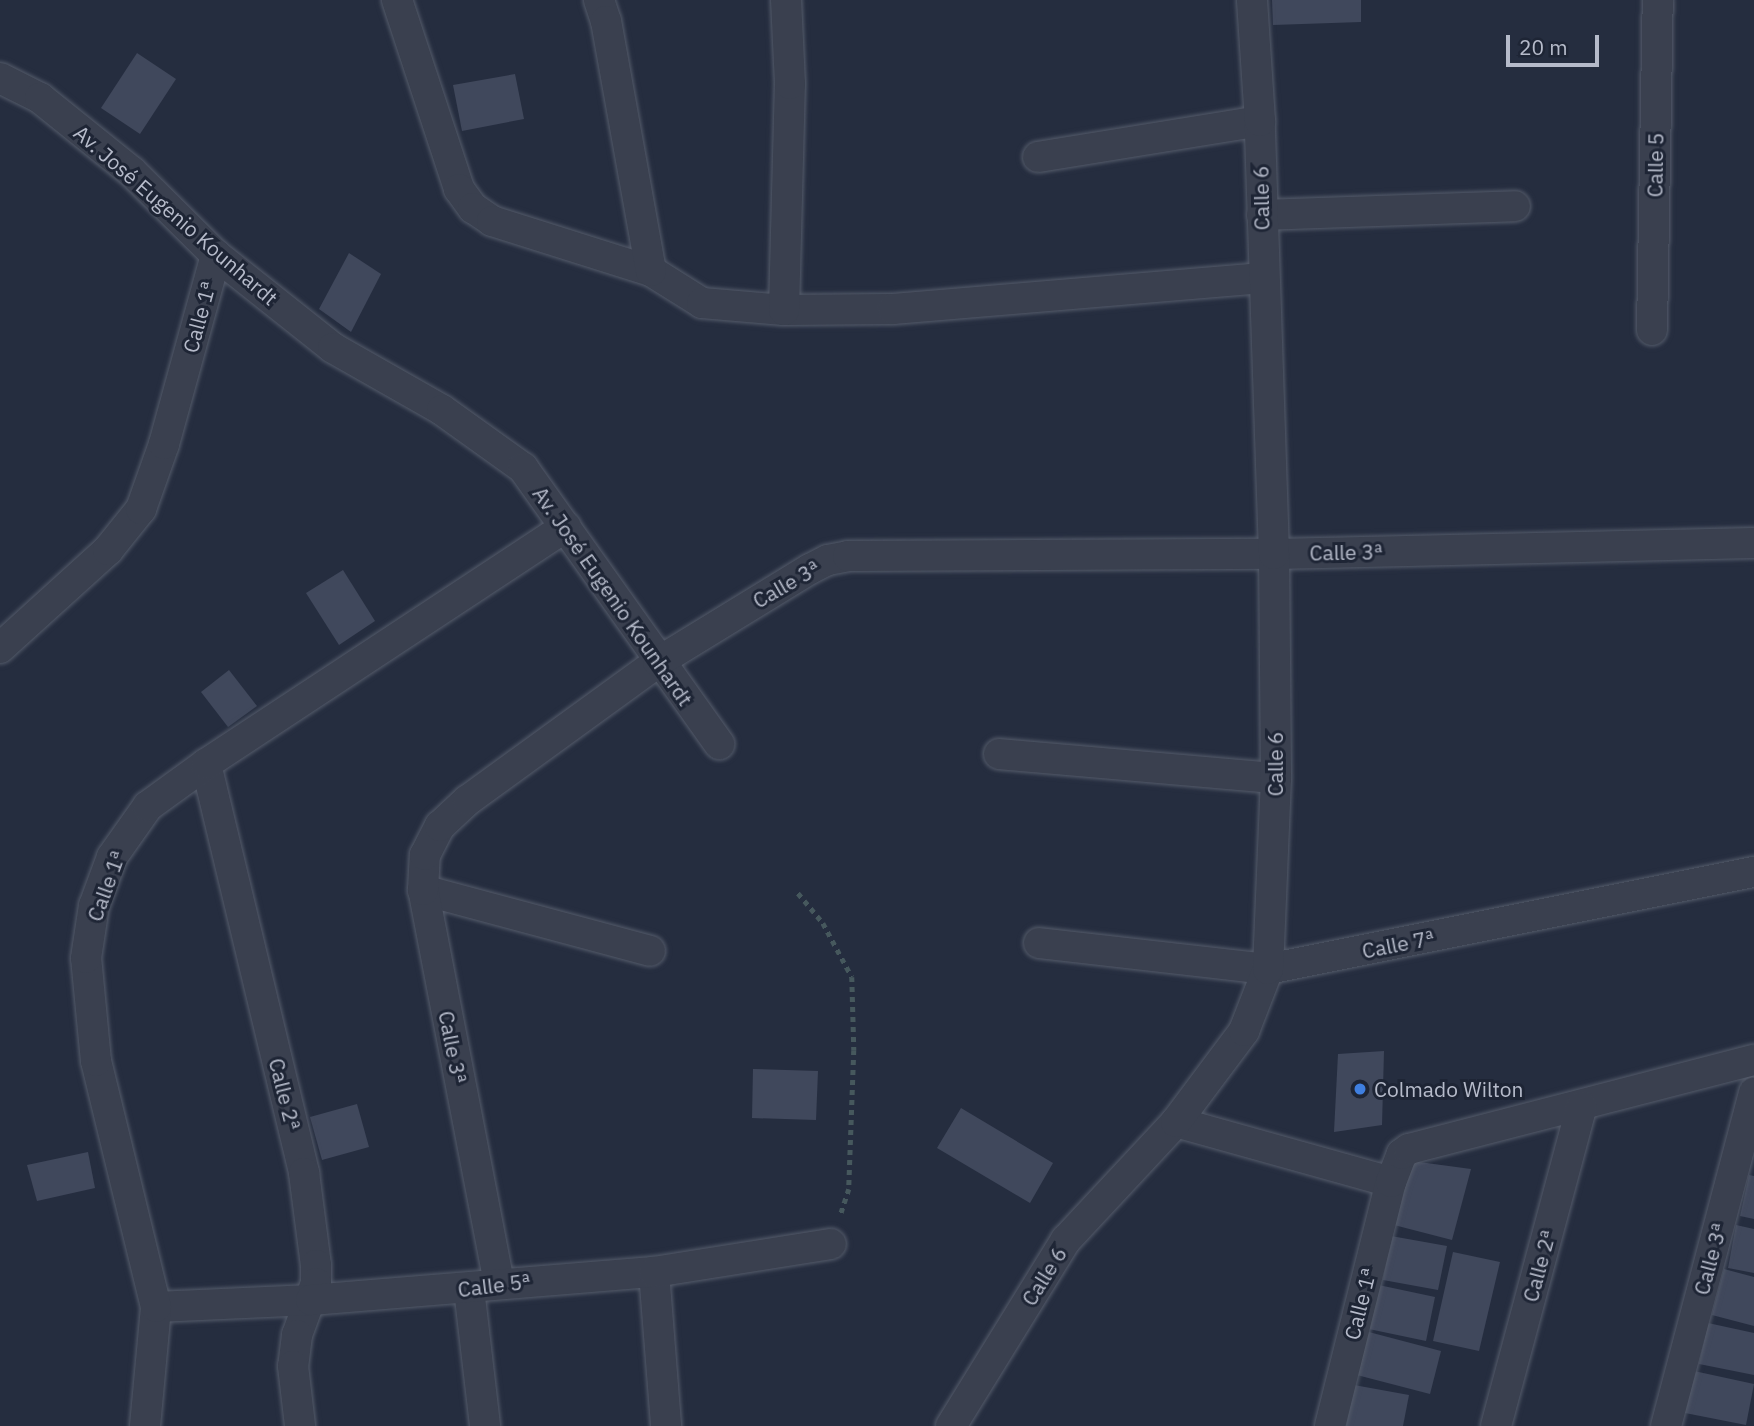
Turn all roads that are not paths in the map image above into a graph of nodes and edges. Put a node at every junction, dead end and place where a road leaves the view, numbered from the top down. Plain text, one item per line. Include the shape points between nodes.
1 (397, 0) edge
2 (599, 0) edge
3 (786, 0) edge
4 (1252, 0) edge
5 (1658, 0) edge
6 (0, 78) edge
7 (1260, 121) junction
8 (1038, 157) dead end
9 (1515, 206) dead end
10 (1262, 215) junction
11 (216, 255) junction
12 (651, 271) junction
13 (1263, 278) junction
14 (783, 310) junction
15 (1652, 330) dead end
16 (566, 527) junction
17 (1754, 543) edge
18 (1274, 554) junction
19 (0, 648) edge
20 (658, 662) junction
21 (719, 744) dead end
22 (999, 754) dead end
23 (206, 764) junction
24 (1276, 778) junction
25 (1754, 872) edge
26 (423, 890) junction
27 (1038, 943) dead end
28 (650, 951) dead end
29 (1268, 969) junction
30 (1754, 1060) edge
31 (1754, 1091) edge
32 (1582, 1106) junction
33 (1176, 1122) junction
34 (1391, 1182) junction
35 (831, 1244) road end
36 (654, 1272) junction
37 (499, 1283) junction
38 (469, 1289) junction
39 (311, 1300) junction
40 (156, 1307) junction
41 (145, 1426) edge
42 (300, 1426) edge
43 (485, 1426) edge
44 (666, 1426) edge
45 (951, 1426) edge
46 (1330, 1426) edge
47 (1496, 1426) edge
48 (1666, 1426) edge

1 - 12 street via 459,189 473,208 492,221
2 - 12 street
3 - 14 street via 790,85
4 - 7 street, Calle 6
5 - 15 street, Calle 5
6 - 11 street, Av. José Eugenio Kounhardt via 40,99 132,172
7 - 8 street
7 - 10 street, Calle 6
9 - 10 street
10 - 13 street, Calle 6
11 - 16 street, Av. José Eugenio Kounhardt via 333,348 442,410 523,468
11 - 19 street, Calle 1ª via 164,444 141,509 108,550
12 - 14 street via 702,303
13 - 14 street via 893,309
13 - 18 street, Calle 6
16 - 20 street, Av. José Eugenio Kounhardt
16 - 23 street, Calle 1ª
17 - 18 street, Calle 3ª
18 - 20 street, Calle 3ª via 848,556 810,569
18 - 24 street, Calle 6
20 - 21 street, Av. José Eugenio Kounhardt
20 - 26 street, Calle 3ª via 468,800 440,826 425,855
22 - 24 street
23 - 39 street, Calle 2ª via 304,1173 316,1265
23 - 40 street, Calle 1ª via 148,806 112,857 94,906 86,958 96,1061
24 - 29 street, Calle 6
25 - 29 street, Calle 7ª
26 - 28 street
26 - 37 street, Calle 3ª
27 - 29 street, Calle 7ª
29 - 33 street, Calle 6 via 1244,1031
30 - 32 street, Calle 1ª
31 - 48 street, Calle 3ª
32 - 34 street, Calle 1ª via 1409,1149 1397,1161
32 - 47 street, Calle 2ª
33 - 34 street
33 - 45 street, Calle 6 via 1066,1240
34 - 46 street, Calle 1ª
35 - 36 street, Calle 5ª
36 - 37 street, Calle 5ª
36 - 44 street
37 - 38 street, Calle 5ª
38 - 39 street, Calle 5ª
38 - 43 street
39 - 40 street, Calle 5ª
39 - 42 street, Calle 2ª via 297,1335 293,1366
40 - 41 street, Calle 1ª

